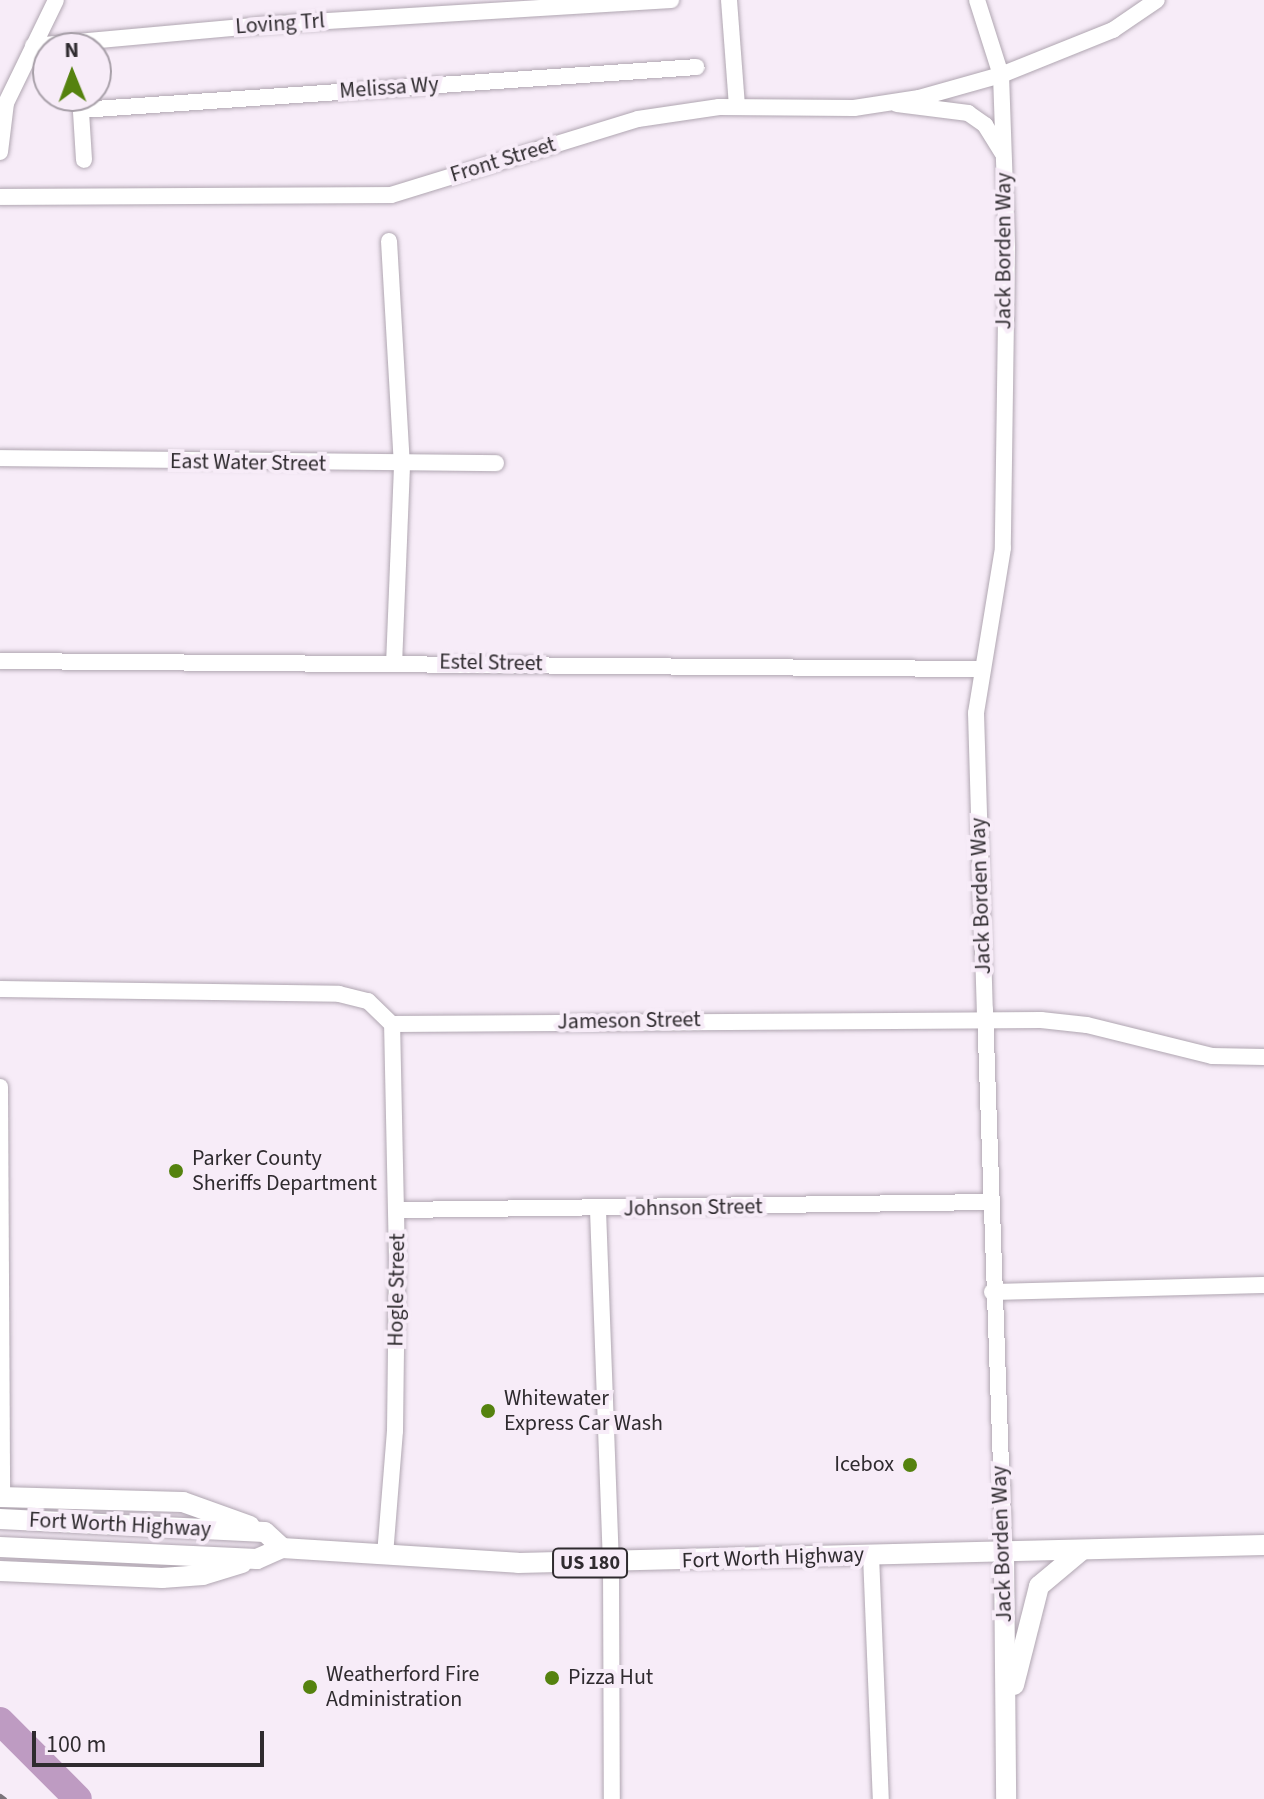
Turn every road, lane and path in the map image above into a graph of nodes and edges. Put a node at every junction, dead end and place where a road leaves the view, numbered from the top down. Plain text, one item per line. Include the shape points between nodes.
1 (56, 0) edge
2 (671, 0) edge
3 (729, 0) edge
4 (977, 0) edge
5 (1157, 0) edge
6 (583, 3) edge
7 (448, 7) edge
8 (40, 32) edge
9 (112, 41) edge
10 (32, 48) edge
11 (697, 67) dead end
12 (1001, 75) junction
13 (112, 101) edge
14 (892, 102) junction
15 (737, 107) junction
16 (81, 112) edge
17 (0, 152) edge
18 (1003, 154) junction
19 (84, 160) dead end
20 (0, 197) edge
21 (389, 241) dead end
22 (0, 458) edge
23 (496, 463) dead end
24 (402, 466) junction
25 (0, 661) edge
26 (394, 662) junction
27 (981, 669) junction
28 (0, 989) edge
29 (985, 1017) junction
30 (392, 1024) junction
31 (1264, 1057) edge
32 (0, 1087) edge
33 (989, 1202) junction
34 (397, 1210) junction
35 (598, 1210) junction
36 (1264, 1285) edge
37 (992, 1292) junction
38 (1, 1497) edge
39 (0, 1519) edge
40 (265, 1532) junction
41 (1264, 1545) edge
42 (0, 1547) edge
43 (282, 1548) junction
44 (1082, 1550) junction
45 (1004, 1552) junction
46 (385, 1555) junction
47 (871, 1555) junction
48 (257, 1559) junction
49 (611, 1563) junction
50 (0, 1571) edge
51 (1006, 1716) junction
52 (612, 1799) edge
53 (881, 1799) edge
54 (1006, 1799) edge

1 - 8 street
2 - 6 street, Loving Trl
3 - 15 street
4 - 12 street, Jack Borden Way
5 - 12 street, Front Street via 1113,30
6 - 7 street, Loving Trl
7 - 9 street, Loving Trl
10 - 17 street via 6,103
11 - 13 street, Melissa Wy
12 - 14 street, Front Street
12 - 18 street, Jack Borden Way
14 - 15 street, Front Street via 854,108
14 - 18 street via 916,110 968,113 985,125
15 - 20 street, Front Street via 638,119 391,195
16 - 19 street
18 - 27 street, Jack Borden Way via 1003,548
21 - 24 street
22 - 24 street, East Water Street
23 - 24 street, East Water Street
24 - 26 street
25 - 26 street, Estel Street
26 - 27 street, Estel Street
27 - 29 street, Jack Borden Way via 977,755
28 - 30 street via 339,994 368,1001
29 - 30 street, Jameson Street
29 - 31 street, Jameson Street via 1087,1025 1212,1056
29 - 33 street, Jack Borden Way
30 - 34 street, Hogle Street
32 - 38 street
33 - 35 street, Johnson Street
33 - 37 street, Jack Borden Way
34 - 35 street, Johnson Street
34 - 46 street, Hogle Street via 395,1431
35 - 49 street
36 - 37 street
37 - 45 street, Jack Borden Way
38 - 40 main road via 183,1502
39 - 40 main road, Fort Worth Highway
40 - 43 main road
41 - 44 main road, Fort Worth Highway / US 180
42 - 48 main road, Fort Worth Highway / US 180
43 - 46 main road, Fort Worth Highway / US 180
43 - 48 main road, Fort Worth Highway / US 180
44 - 45 main road, Fort Worth Highway / US 180
44 - 51 main road via 1039,1586
45 - 47 main road, Fort Worth Highway / US 180
45 - 51 main road, Jack Borden Way
46 - 49 main road, Fort Worth Highway / US 180
47 - 49 main road, Fort Worth Highway / US 180
47 - 53 street
48 - 50 main road via 203,1575 162,1578
49 - 52 street
51 - 54 main road, Jack Borden Way

